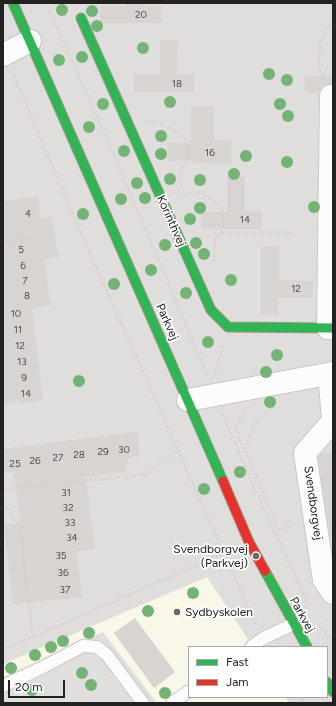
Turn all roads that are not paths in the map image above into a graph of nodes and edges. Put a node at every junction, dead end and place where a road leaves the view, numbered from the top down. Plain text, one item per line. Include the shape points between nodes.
1 (13, 3) edge
2 (81, 18) dead end
3 (30, 42) junction
4 (4, 54) edge
5 (331, 96) road end
6 (331, 328) edge
7 (331, 373) edge
8 (188, 400) junction
9 (333, 418) edge
10 (333, 421) edge
11 (333, 593) edge
12 (293, 624) junction
13 (252, 646) edge
14 (305, 646) edge
15 (3, 686) edge
16 (188, 692) edge
17 (143, 703) edge
18 (172, 703) edge

1 - 3 street, Parkvej
2 - 6 street, Korinthvej via 211,310 228,327
3 - 4 street
3 - 8 street, Parkvej
5 - 6 street
7 - 8 street via 215,386
7 - 9 street
8 - 12 street, Parkvej via 249,542
10 - 11 street, Svendborgvej via 305,453 324,580
12 - 13 lane
12 - 14 street, Parkvej
15 - 17 lane via 83,646 96,647 107,655
16 - 18 lane

